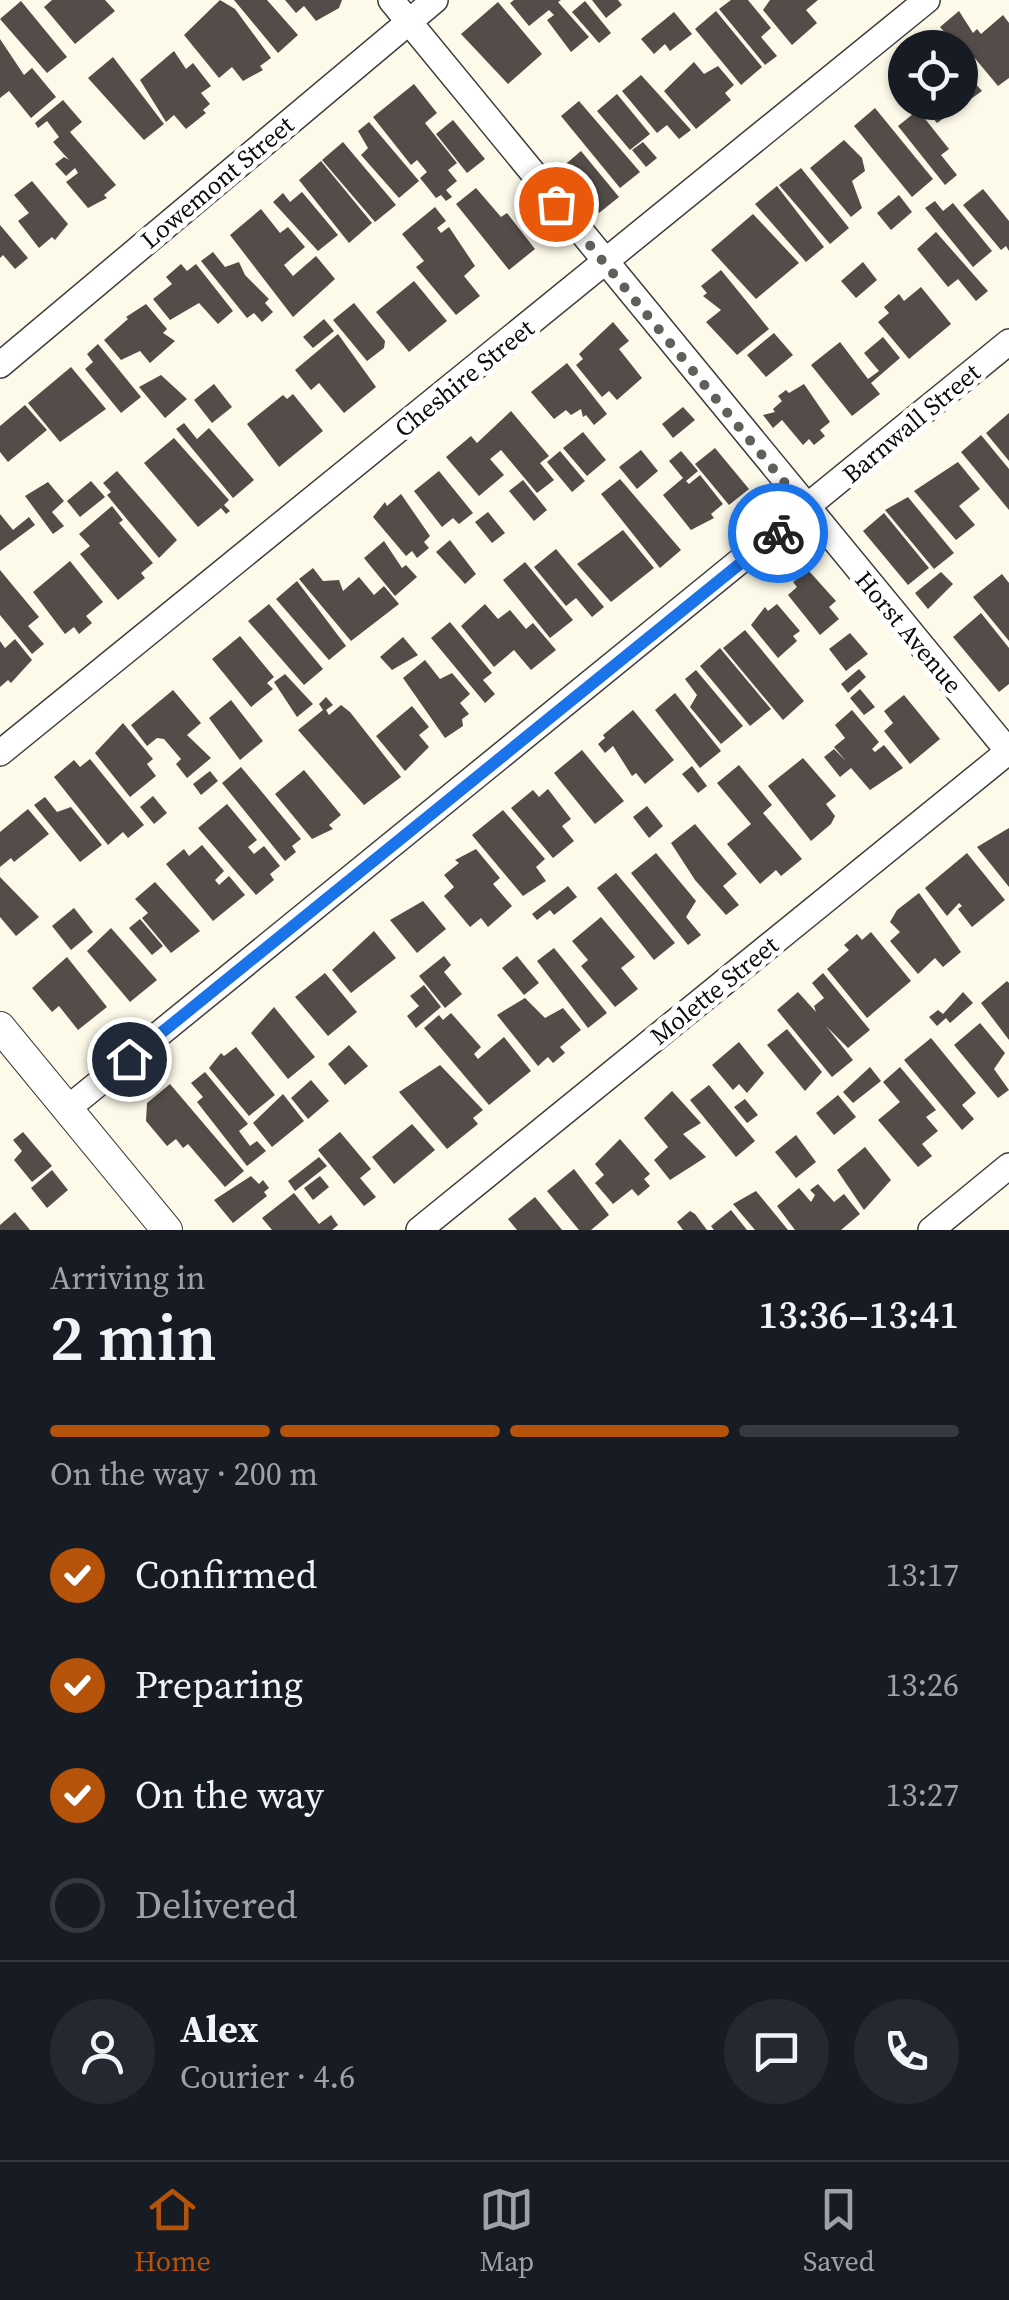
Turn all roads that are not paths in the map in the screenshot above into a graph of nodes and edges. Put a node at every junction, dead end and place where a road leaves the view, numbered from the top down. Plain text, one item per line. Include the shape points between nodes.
1 (390, 0) edge
2 (435, 0) edge
3 (927, 0) edge
4 (409, 22) junction
5 (605, 264) junction
6 (1009, 342) edge
7 (0, 365) edge
8 (807, 510) junction
9 (1009, 751) edge
10 (0, 753) edge
11 (0, 1027) edge
12 (67, 1109) junction
13 (1009, 1166) edge
14 (167, 1230) edge
15 (419, 1230) edge
16 (931, 1230) edge

1 - 4 street, Horst Avenue
2 - 4 street, Lowemont Street
3 - 5 street, Cheshire Street
4 - 5 street, Horst Avenue
4 - 7 street, Lowemont Street
5 - 8 street, Horst Avenue
5 - 10 street, Cheshire Street
6 - 8 street, Barnwall Street
8 - 9 street, Horst Avenue
8 - 12 street, Barnwall Street
9 - 15 street, Molette Street
11 - 12 street
12 - 14 street
13 - 16 street

